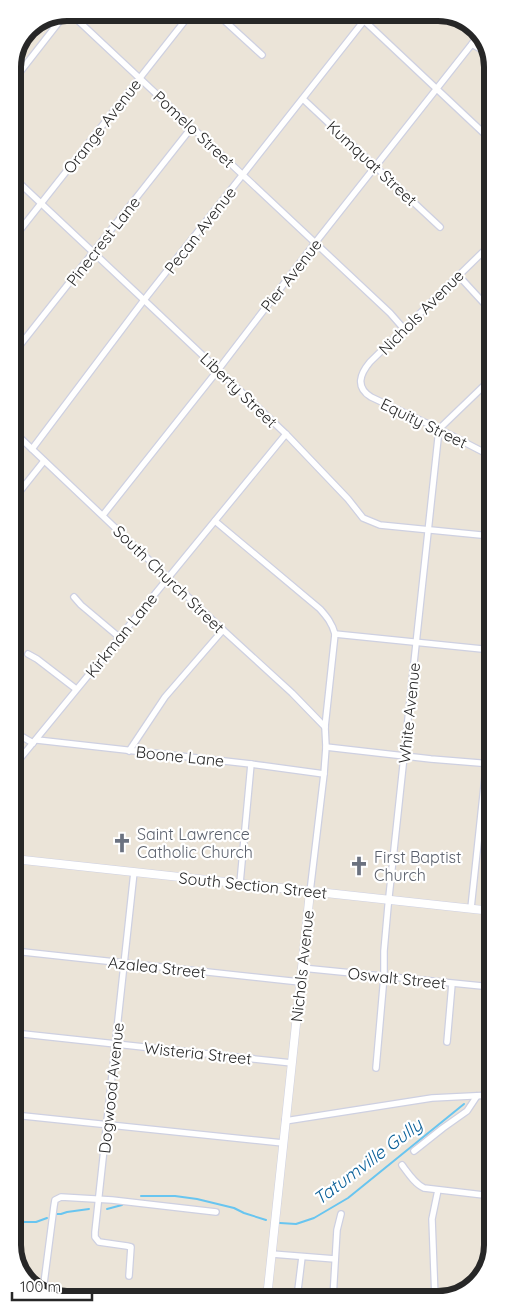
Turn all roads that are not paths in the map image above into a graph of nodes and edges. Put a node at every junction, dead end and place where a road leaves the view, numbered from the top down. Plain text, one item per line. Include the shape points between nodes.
1 (79, 21) edge
2 (184, 21) edge
3 (226, 21) edge
4 (363, 21) edge
5 (365, 21) edge
6 (59, 22) edge
7 (475, 40) edge
8 (472, 44) junction
9 (479, 48) edge
10 (262, 55) dead end
11 (21, 71) edge
12 (139, 78) junction
13 (438, 89) junction
14 (303, 99) junction
15 (192, 127) junction
16 (484, 133) edge
17 (376, 166) junction
18 (243, 175) junction
19 (21, 185) edge
20 (41, 203) junction
21 (440, 227) dead end
22 (21, 229) edge
23 (315, 243) junction
24 (484, 251) edge
25 (93, 252) junction
26 (458, 275) junction
27 (144, 300) junction
28 (484, 303) edge
29 (404, 329) junction
30 (21, 344) edge
31 (218, 370) junction
32 (361, 385) joint
33 (484, 386) edge
34 (440, 429) junction
35 (286, 434) junction
36 (21, 439) edge
37 (32, 449) junction
38 (484, 452) edge
39 (44, 461) junction
40 (21, 490) edge
41 (103, 515) junction
42 (215, 521) junction
43 (429, 530) junction
44 (484, 535) edge
45 (168, 577) junction
46 (74, 597) dead end
47 (223, 630) junction
48 (335, 634) junction
49 (119, 636) junction
50 (417, 643) junction
51 (484, 649) edge
52 (28, 654) dead end
53 (76, 689) junction
54 (325, 727) junction
55 (21, 735) edge
56 (35, 741) junction
57 (326, 747) junction
58 (129, 751) junction
59 (404, 756) junction
60 (21, 758) edge
61 (251, 764) junction
62 (484, 764) edge
63 (324, 774) junction
64 (484, 804) edge
65 (21, 860) edge
66 (134, 872) junction
67 (240, 883) junction
68 (310, 892) junction
69 (389, 900) junction
70 (471, 908) junction
71 (484, 910) edge
72 (21, 952) edge
73 (124, 964) junction
74 (302, 968) junction
75 (384, 976) junction
76 (300, 982) junction
77 (452, 984) junction
78 (484, 987) edge
79 (21, 1034) edge
80 (447, 1042) dead end
81 (116, 1044) junction
82 (292, 1063) junction
83 (376, 1068) dead end
84 (477, 1096) junction
85 (484, 1096) edge
86 (21, 1116) edge
87 (285, 1121) junction
88 (107, 1124) junction
89 (283, 1143) junction
90 (414, 1151) dead end
91 (402, 1165) dead end
92 (438, 1190) junction
93 (484, 1195) edge
94 (99, 1199) junction
95 (216, 1212) dead end
96 (341, 1214) dead end
97 (272, 1254) junction
98 (302, 1256) junction
99 (335, 1259) junction
100 (129, 1276) dead end
101 (44, 1285) edge
102 (268, 1291) edge
103 (299, 1291) edge
104 (333, 1291) edge
105 (435, 1291) edge

1 - 12 street, Pomelo Street
2 - 12 street, Orange Avenue
3 - 10 street
4 - 14 street, Pecan Avenue
5 - 13 street
6 - 11 street
7 - 8 street, Pier Avenue
8 - 9 street
8 - 13 street, Pier Avenue
12 - 15 street, Pomelo Street
12 - 20 street, Orange Avenue
13 - 16 street
13 - 17 street, Pier Avenue
14 - 17 street, Kumquat Street
14 - 18 street, Pecan Avenue
15 - 18 street, Pomelo Street
15 - 25 street, Pinecrest Lane
17 - 21 street, Kumquat Street
17 - 23 street, Pier Avenue
18 - 23 street, Pomelo Street
18 - 27 street, Pecan Avenue
19 - 20 street, Liberty Street
20 - 22 street, Orange Avenue
20 - 25 street, Liberty Street
23 - 29 street, Pomelo Street
23 - 31 street, Pier Avenue
24 - 26 street, Nichols Avenue
25 - 27 street, Liberty Street
25 - 30 street, Pinecrest Lane
26 - 28 street
26 - 29 street, Nichols Avenue
27 - 31 street, Liberty Street
27 - 37 street, Pecan Avenue
29 - 32 street, Nichols Avenue via 366,366
31 - 35 street, Liberty Street
31 - 41 street, Pier Avenue
32 - 34 street, Equity Street via 371,397
33 - 34 street
34 - 38 street, Equity Street
34 - 43 street, White Avenue
35 - 42 street, Kirkman Lane
35 - 43 street, Liberty Street via 363,518 380,525
36 - 37 street, South Church Street
37 - 39 street, South Church Street
39 - 40 street
39 - 41 street, South Church Street
41 - 45 street, South Church Street
42 - 45 street, Kirkman Lane
42 - 48 street via 320,608
43 - 44 street, Liberty Street
43 - 50 street, White Avenue
45 - 47 street, South Church Street
45 - 49 street, Kirkman Lane
46 - 49 street
47 - 54 street, South Church Street
47 - 58 street via 166,697
48 - 50 street
48 - 54 street, Nichols Avenue
49 - 53 street, Kirkman Lane
50 - 51 street
50 - 59 street, White Avenue
52 - 53 street
53 - 56 street, Kirkman Lane
54 - 57 street, Nichols Avenue
55 - 56 street, Boone Lane
56 - 58 street, Boone Lane
56 - 60 street, Kirkman Lane
57 - 59 street
57 - 63 street, Nichols Avenue
58 - 61 street, Boone Lane
59 - 62 street
59 - 69 street, White Avenue
61 - 63 street, Boone Lane
61 - 67 street
63 - 68 street, Nichols Avenue
64 - 70 street
65 - 66 street, South Section Street
66 - 67 street, South Section Street
66 - 73 street, Dogwood Avenue
67 - 68 street, South Section Street
68 - 69 street, South Section Street
68 - 74 street, Nichols Avenue
69 - 70 street, South Section Street
69 - 75 street, White Avenue
70 - 71 street, South Section Street
72 - 73 street, Azalea Street
73 - 76 street, Azalea Street
73 - 81 street, Dogwood Avenue
74 - 75 street, Oswalt Street
74 - 76 street, Nichols Avenue
75 - 77 street, Oswalt Street
75 - 83 street, White Avenue
76 - 82 street, Nichols Avenue
77 - 78 street, Oswalt Street
77 - 80 street
79 - 81 street, Wisteria Street
81 - 82 street, Wisteria Street
81 - 88 street, Dogwood Avenue
82 - 87 street, Nichols Avenue
84 - 85 street
84 - 87 street via 432,1098
84 - 90 street via 467,1111
86 - 88 street
87 - 89 street, Nichols Avenue
88 - 89 street
88 - 94 street, Dogwood Avenue
89 - 97 street, Nichols Avenue
91 - 92 street via 420,1187
92 - 93 street
92 - 105 street via 432,1219
94 - 95 street
94 - 100 street, Dogwood Avenue via 97,1240 132,1247
94 - 101 street via 61,1197 56,1200
96 - 99 street
97 - 98 street
97 - 102 street, Nichols Avenue
98 - 99 street
98 - 103 street
99 - 104 street

